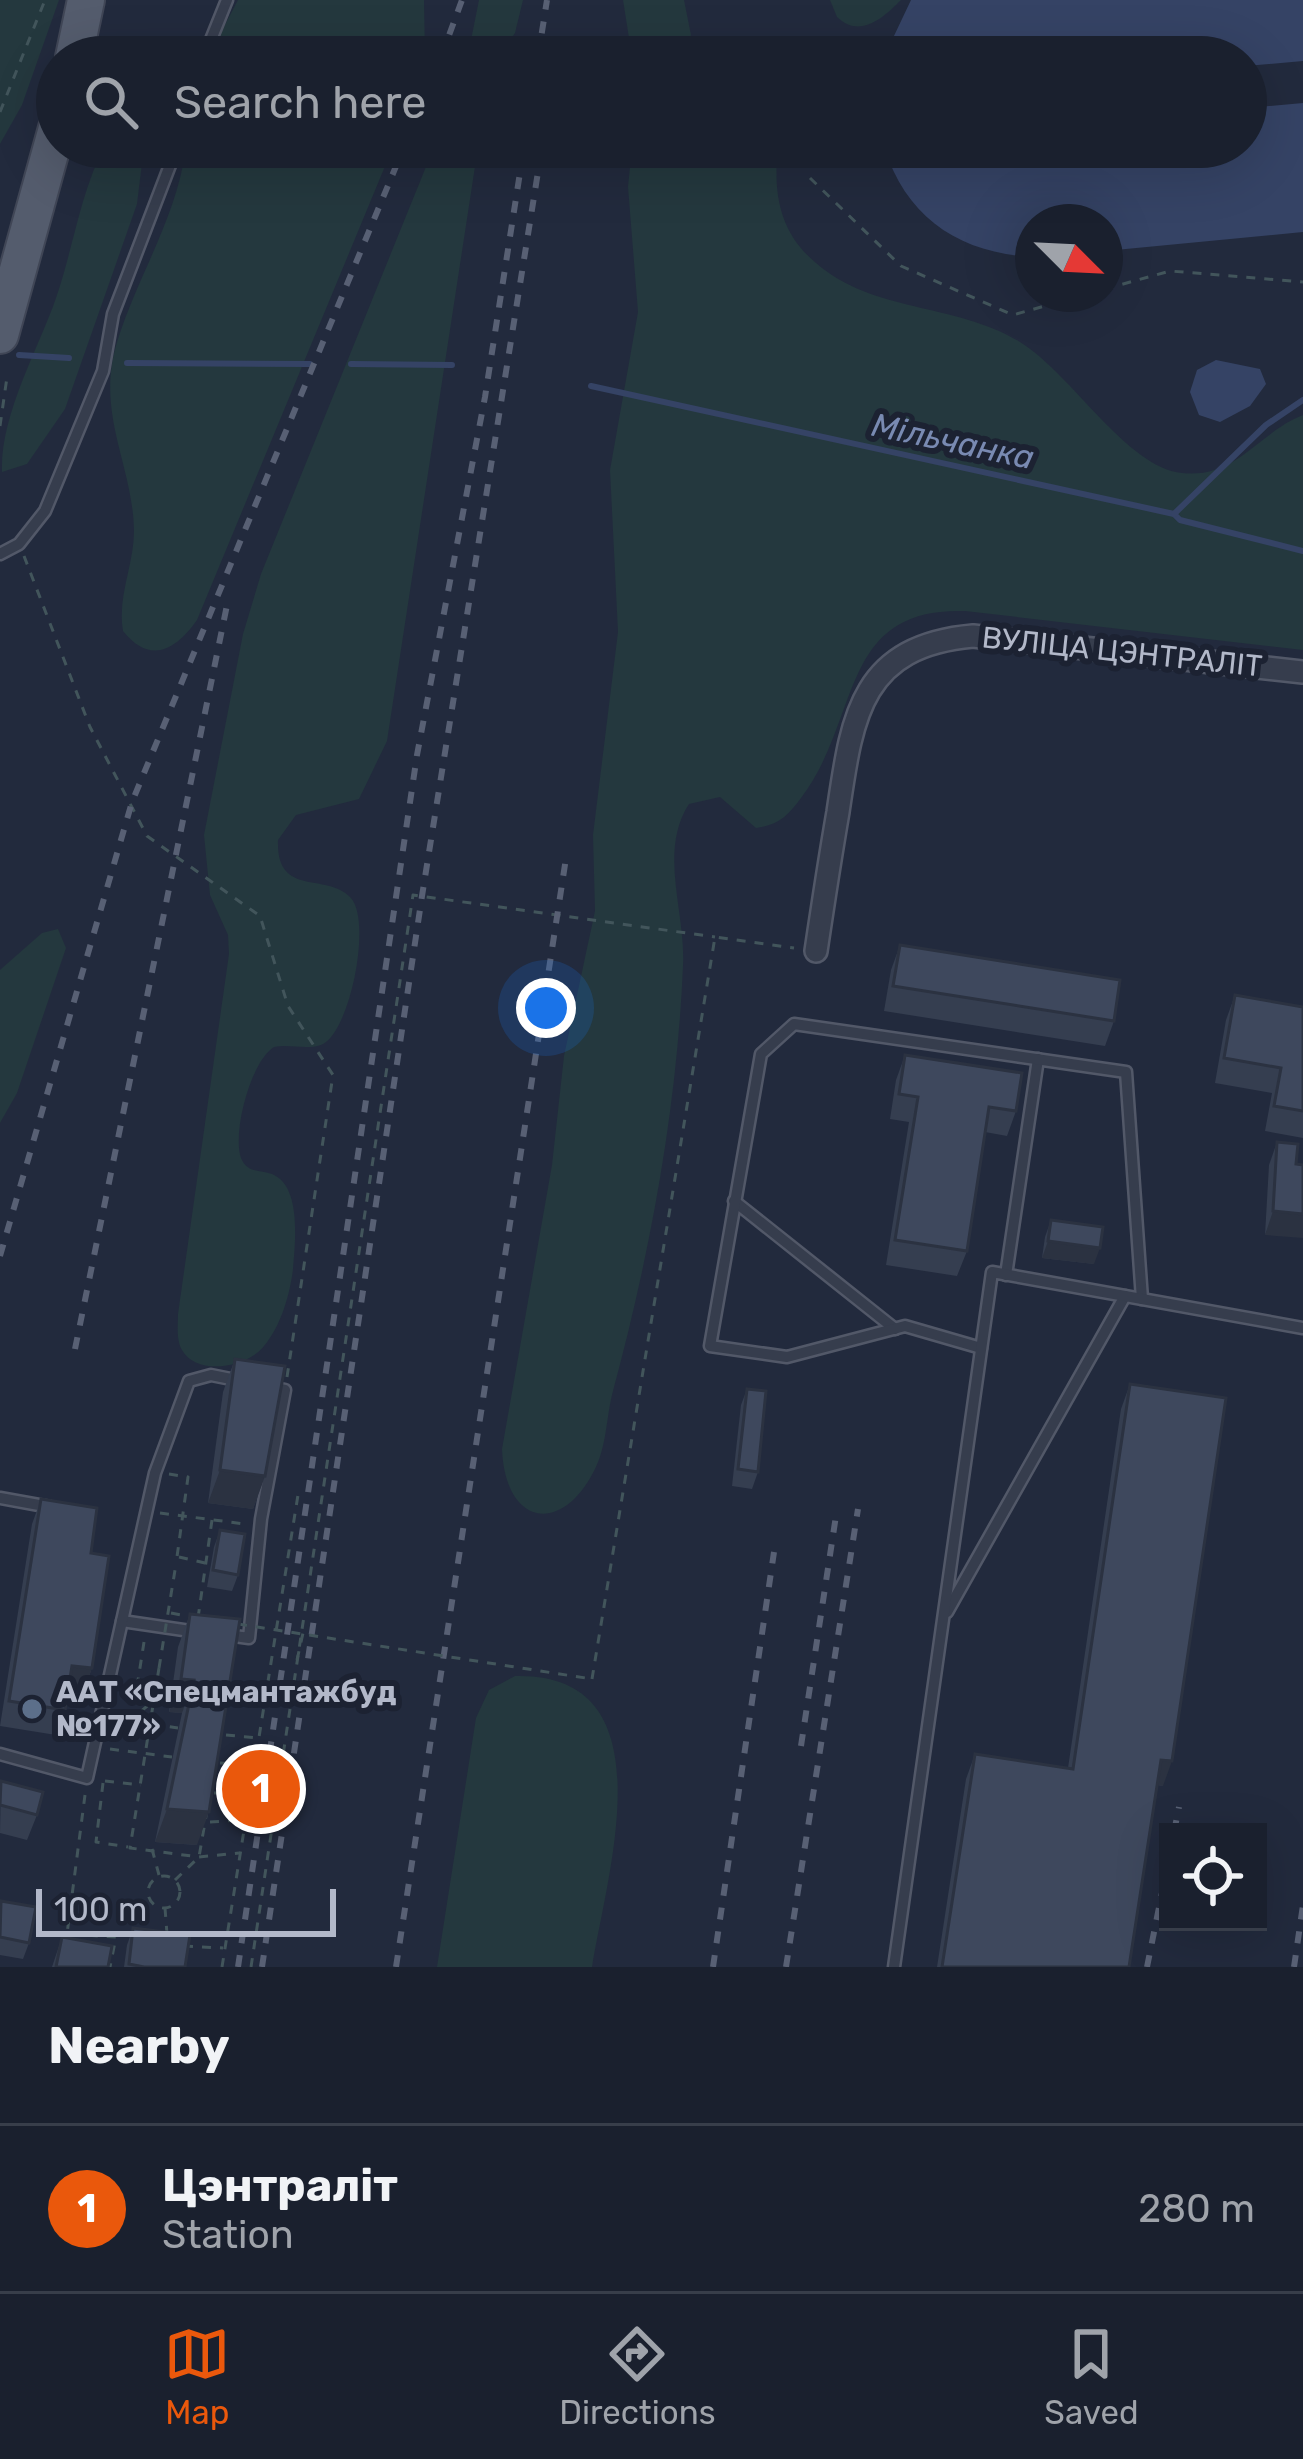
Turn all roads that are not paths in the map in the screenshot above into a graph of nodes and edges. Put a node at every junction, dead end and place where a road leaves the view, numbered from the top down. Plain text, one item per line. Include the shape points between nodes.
1 (86, 0) edge
2 (227, 0) edge
3 (78, 36) edge
4 (212, 36) edge
5 (46, 168) edge
6 (168, 168) edge
7 (0, 335) edge
8 (0, 554) edge
9 (1303, 672) edge
10 (816, 950) road end
11 (1038, 1059) junction
12 (734, 1201) junction
13 (1006, 1275) junction
14 (1125, 1296) junction
15 (1142, 1299) junction
16 (1303, 1328) edge
17 (896, 1329) junction
18 (982, 1348) junction
19 (0, 1498) edge
20 (68, 1510) edge
21 (943, 1619) junction
22 (122, 1621) junction
23 (0, 1754) edge
24 (894, 1967) edge

1 - 3 main road
2 - 4 lane
5 - 7 main road
6 - 8 lane via 113,314 103,371 45,512
9 - 10 street, ВУЛІЦА ЦЭНТРАЛІТ via 973,635 931,639 901,655 874,681 852,721
11 - 12 lane via 794,1024 760,1054
11 - 13 lane
11 - 15 lane via 1126,1072
12 - 17 lane
12 - 17 lane via 710,1346 787,1357
13 - 14 lane
13 - 18 lane via 992,1272
14 - 15 lane
14 - 21 lane
15 - 16 lane
17 - 18 lane
18 - 21 lane
19 - 20 lane
21 - 24 lane
22 - 22 lane via 147,1508 189,1381 211,1375 285,1390 249,1638
22 - 23 lane via 87,1778

